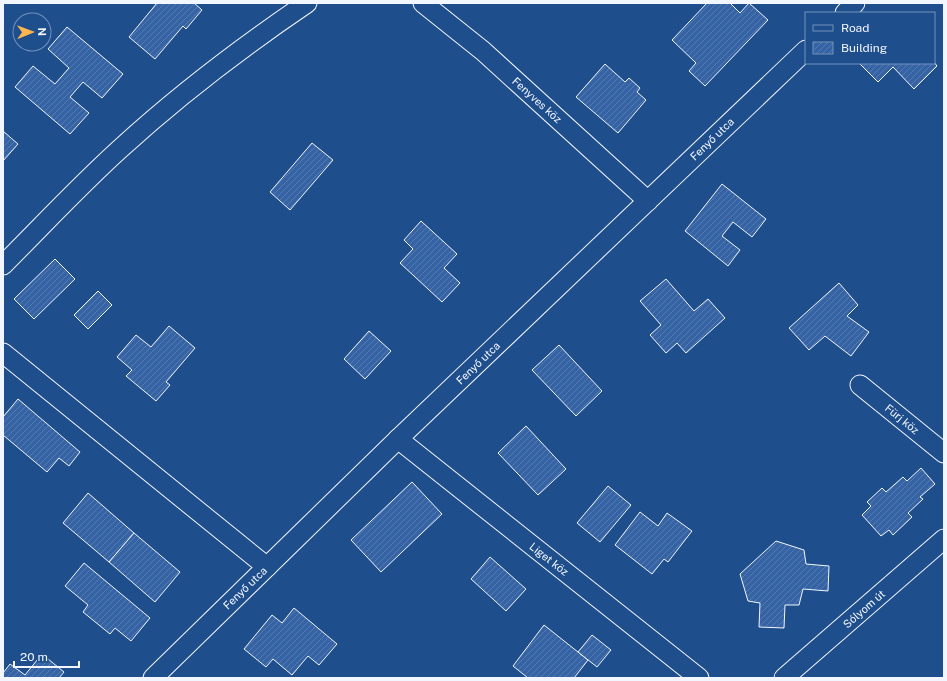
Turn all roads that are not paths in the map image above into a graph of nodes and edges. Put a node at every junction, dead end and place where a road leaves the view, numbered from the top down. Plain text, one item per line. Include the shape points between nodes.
1 (307, 3) edge
2 (423, 3) edge
3 (855, 3) edge
4 (846, 12) edge
5 (805, 51) edge
6 (648, 201) junction
7 (3, 265) edge
8 (3, 353) edge
9 (860, 385) dead end
10 (398, 439) junction
11 (944, 453) edge
12 (944, 539) edge
13 (267, 567) junction
14 (153, 678) edge
15 (699, 678) edge
16 (784, 678) edge

1 - 7 street via 256,38 171,104 121,148
2 - 6 street, Fenyves köz via 483,51
3 - 4 street
5 - 6 street, Fenyő utca
6 - 10 street, Fenyő utca
8 - 13 street
9 - 11 street, Fürj köz
10 - 13 street, Fenyő utca
10 - 15 street, Liget köz
12 - 16 street, Sólyom út
13 - 14 street, Fenyő utca

